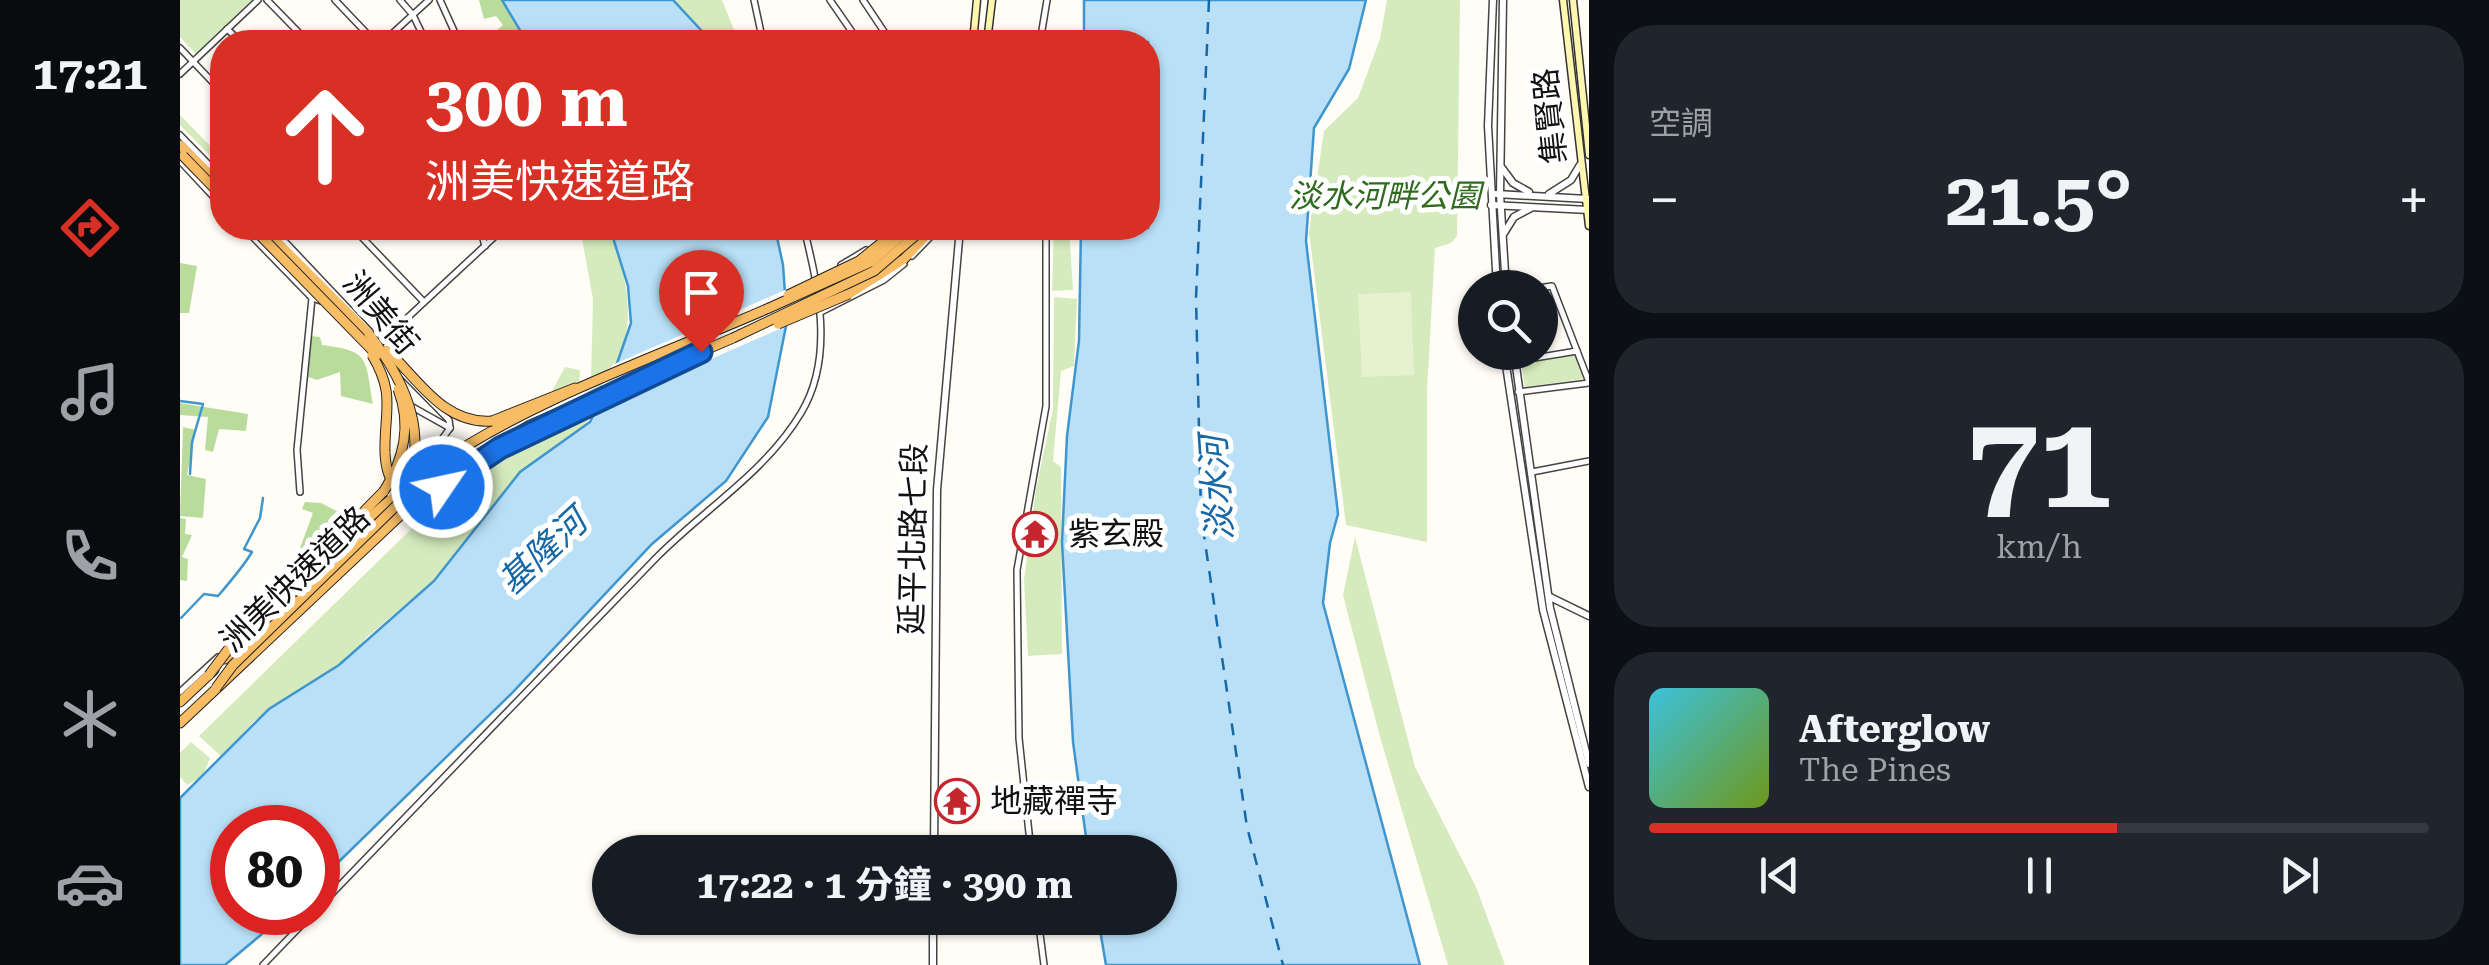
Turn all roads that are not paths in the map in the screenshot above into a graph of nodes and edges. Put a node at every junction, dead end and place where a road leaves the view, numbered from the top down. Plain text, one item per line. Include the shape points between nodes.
1 (258, 0) edge
2 (267, 0) edge
3 (334, 0) edge
4 (400, 0) edge
5 (429, 0) edge
6 (440, 0) edge
7 (754, 0) edge
8 (830, 0) edge
9 (863, 0) edge
10 (978, 0) edge
11 (992, 0) edge
12 (1047, 0) edge
13 (1493, 0) edge
14 (1502, 0) edge
15 (1564, 0) edge
16 (1573, 0) edge
17 (413, 14) junction
18 (227, 29) edge
19 (296, 30) edge
20 (363, 30) edge
21 (396, 30) edge
22 (420, 30) edge
23 (454, 30) edge
24 (760, 30) edge
25 (851, 30) edge
26 (883, 30) edge
27 (974, 30) edge
28 (988, 30) edge
29 (1042, 30) edge
30 (210, 46) edge
31 (180, 48) edge
32 (193, 62) junction
33 (180, 74) edge
34 (210, 80) edge
35 (1587, 129) edge
36 (180, 135) edge
37 (182, 154) edge
38 (1589, 155) edge
39 (1500, 162) junction
40 (1580, 165) junction
41 (210, 166) edge
42 (210, 183) edge
43 (1495, 194) junction
44 (1534, 194) junction
45 (1548, 195) junction
46 (1586, 199) edge
47 (1491, 205) junction
48 (1501, 205) junction
49 (1534, 206) junction
50 (1587, 210) edge
51 (1589, 226) edge
52 (1503, 234) junction
53 (256, 240) edge
54 (265, 240) edge
55 (274, 240) edge
56 (284, 240) edge
57 (365, 240) edge
58 (483, 240) edge
59 (491, 240) edge
60 (807, 240) edge
61 (880, 240) edge
62 (883, 240) edge
63 (904, 240) edge
64 (908, 240) edge
65 (924, 240) edge
66 (959, 240) edge
67 (1046, 240) edge
68 (484, 246) junction
69 (1496, 270) edge
70 (1505, 270) edge
71 (816, 277) junction
72 (312, 298) junction
73 (424, 302) junction
74 (1558, 302) edge
75 (770, 308) junction
76 (821, 312) junction
77 (366, 337) junction
78 (379, 344) junction
79 (371, 351) junction
80 (1577, 351) junction
81 (1558, 353) edge
82 (1507, 370) edge
83 (1515, 370) edge
84 (606, 378) junction
85 (637, 379) junction
86 (1589, 382) edge
87 (414, 385) junction
88 (1518, 392) junction
89 (404, 402) junction
90 (450, 428) junction
91 (1589, 462) edge
92 (1532, 472) junction
93 (300, 492) dead end
94 (1536, 500) junction
95 (1526, 502) junction
96 (1540, 589) junction
97 (1550, 597) junction
98 (1589, 616) edge
99 (209, 674) junction
100 (216, 688) junction
101 (180, 692) edge
102 (180, 702) edge
103 (180, 723) edge
104 (1589, 764) edge
105 (1589, 787) edge
106 (934, 835) edge
107 (1029, 835) edge
108 (340, 885) edge
109 (292, 935) edge
110 (933, 935) edge
111 (1040, 935) edge
112 (263, 965) edge
113 (933, 965) edge
114 (1044, 965) edge

1 - 18 street
2 - 19 street
3 - 20 street
4 - 17 street
5 - 17 street
6 - 23 street
7 - 24 street
8 - 25 street
9 - 26 street
10 - 27 main road
11 - 28 main road
12 - 29 street
13 - 43 street
14 - 39 street
15 - 40 main road, 集賢路
16 - 35 main road, 集賢路
17 - 21 street
17 - 22 street
30 - 32 street
31 - 32 street
32 - 33 street
32 - 34 street
35 - 38 main road, 集賢路
36 - 41 street
37 - 42 highway, bridge
39 - 43 street
39 - 44 street via 1512,183
40 - 45 street
40 - 46 main road, 集賢路
43 - 44 street
43 - 47 street
43 - 48 street
44 - 45 street
45 - 46 street
46 - 50 main road, 集賢路
47 - 48 street
47 - 69 street
48 - 49 street
48 - 52 street
49 - 50 street
49 - 52 street via 1514,217
50 - 51 main road, 集賢路
52 - 70 street
53 - 72 street, 洲美街
54 - 77 highway, bridge
55 - 77 highway, bridge
56 - 78 street, 洲美街
57 - 73 street
58 - 68 street
59 - 68 street
60 - 71 street
61 - 71 street
62 - 75 highway, bridge
63 - 75 highway, 洲美快速道路, bridge
64 - 85 highway, 洲美快速道路, bridge via 874,272
65 - 76 street via 884,280
66 - 106 street, 延平北路七段 via 937,490
67 - 107 street via 1046,406 1017,570 1019,738
68 - 73 street
71 - 76 street
72 - 79 street, 洲美街 via 345,316
72 - 93 street, 洲美街 via 297,450
73 - 78 street
74 - 80 street
75 - 84 highway, 洲美快速道路
76 - 108 street via 802,412
77 - 84 highway, bridge via 443,406 471,421 492,421
77 - 85 highway, bridge via 390,396 390,472 419,492 442,487 500,448
77 - 99 highway, bridge via 400,394 406,419 399,466 374,502
77 - 100 highway, bridge via 398,377 414,416 410,481 398,502
78 - 79 street
78 - 87 street, 洲美街
79 - 89 street, 洲美街 via 385,386
80 - 81 street
80 - 86 street
82 - 95 street
83 - 88 street
84 - 99 highway, 洲美快速道路, bridge via 480,438 410,484
85 - 100 highway, 洲美快速道路, bridge via 530,425 440,478
86 - 88 street
87 - 89 street, 洲美街 via 415,398
87 - 90 street, 洲美街
88 - 92 street
89 - 90 street, 洲美街
90 - 101 street via 424,464
91 - 92 street
92 - 94 street
94 - 95 street
94 - 97 street
95 - 96 street
96 - 97 street
96 - 105 street
97 - 98 street
97 - 104 street
99 - 102 highway, 洲美快速道路
100 - 103 highway, 洲美快速道路
109 - 112 street
110 - 113 street
111 - 114 street

